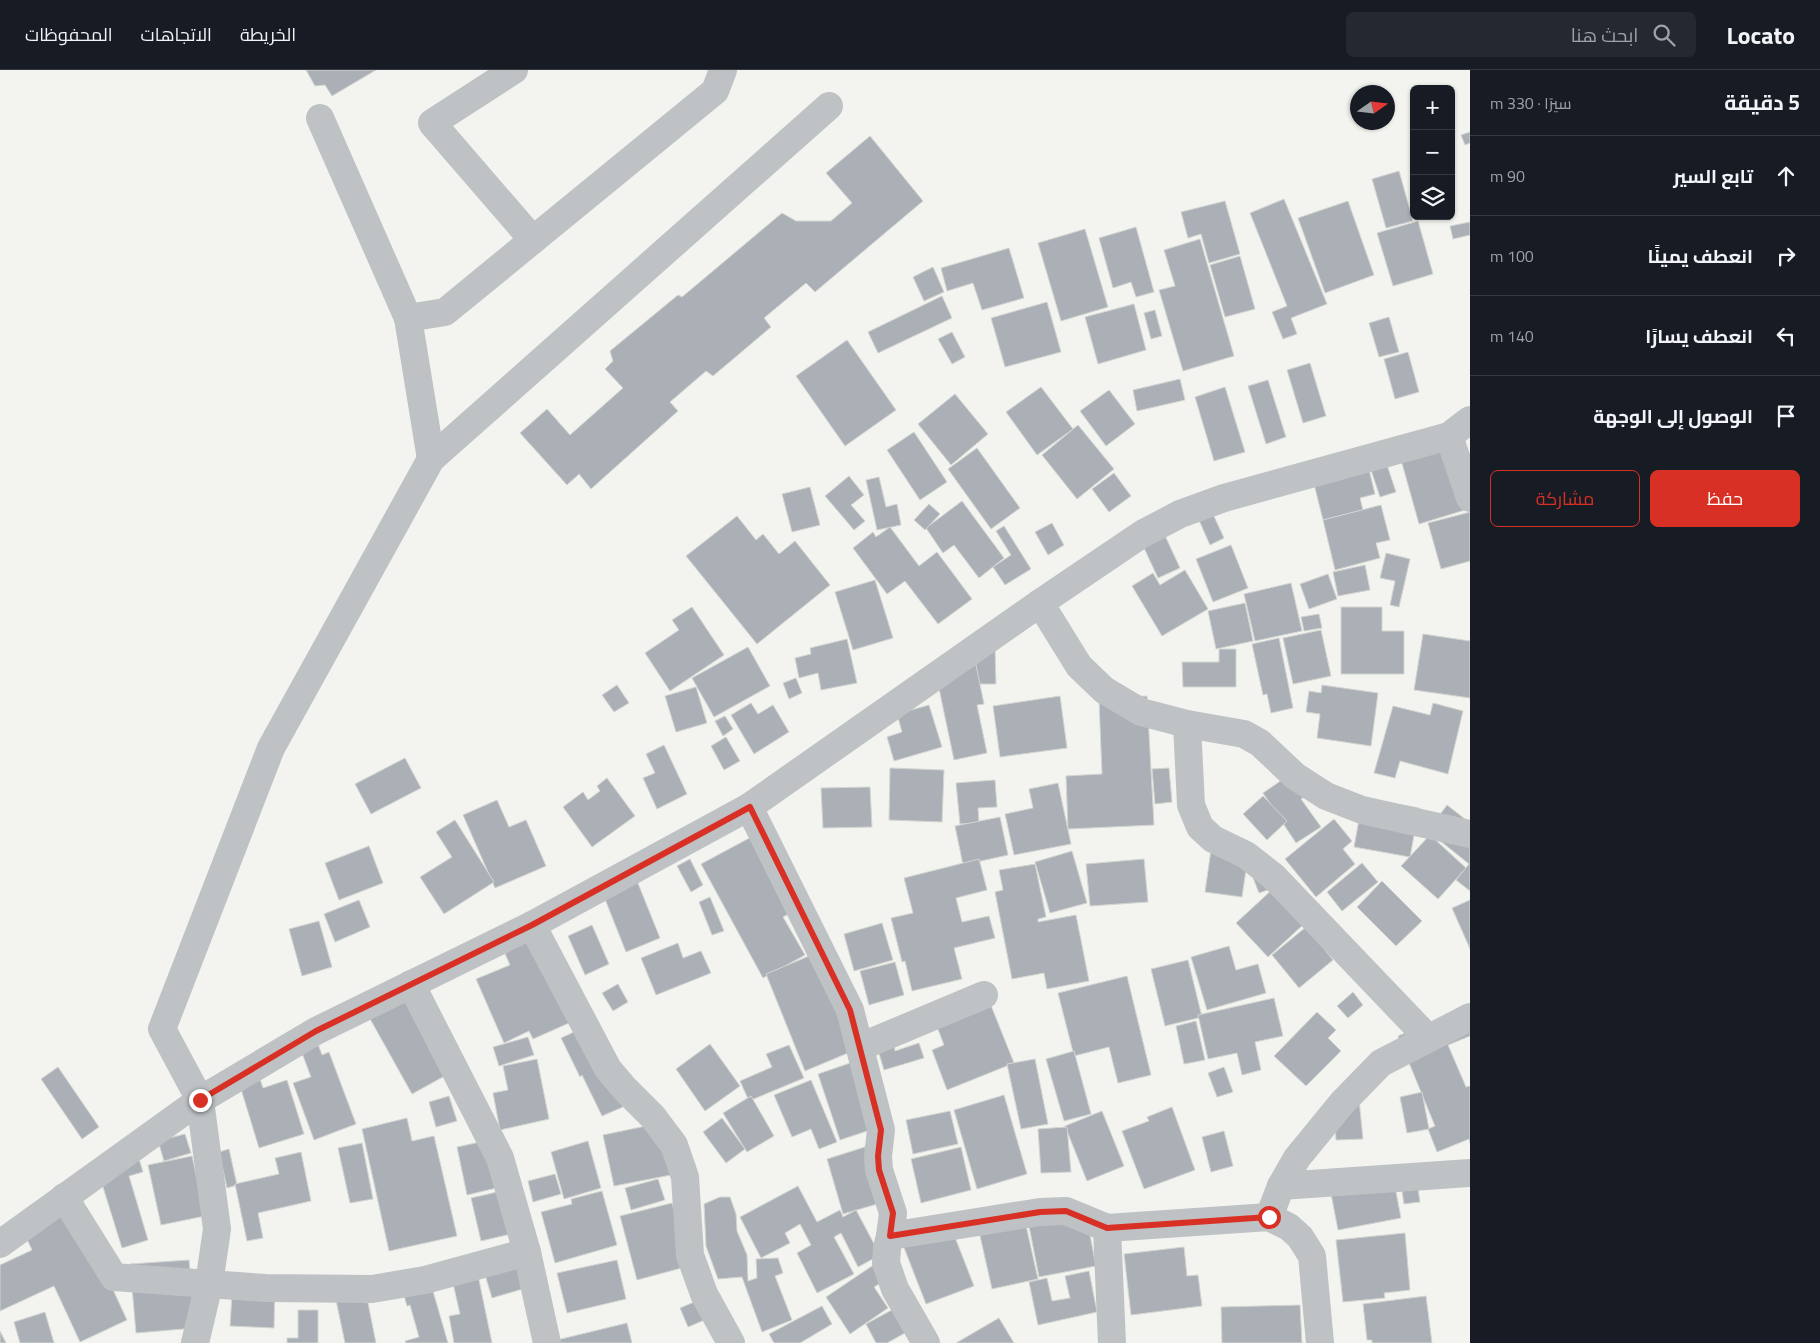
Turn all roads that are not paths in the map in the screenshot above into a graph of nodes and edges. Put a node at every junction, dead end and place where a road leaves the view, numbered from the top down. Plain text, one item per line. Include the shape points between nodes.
1 (514, 70) edge
2 (723, 70) edge
3 (829, 106) dead end
4 (320, 118) dead end
5 (533, 240) junction
6 (408, 318) junction
7 (1460, 428) edge
8 (431, 459) junction
9 (1470, 498) edge
10 (1040, 603) junction
11 (1187, 724) junction
12 (750, 807) junction
13 (1470, 834) edge
14 (532, 925) junction
15 (411, 984) junction
16 (984, 994) dead end
17 (1470, 1017) edge
18 (1428, 1038) junction
19 (860, 1047) junction
20 (200, 1100) junction
21 (1470, 1173) edge
22 (1281, 1186) junction
23 (64, 1197) junction
24 (1269, 1217) junction
25 (1107, 1228) junction
26 (890, 1236) junction
27 (0, 1244) edge
28 (527, 1252) junction
29 (210, 1284) junction
30 (195, 1343) edge
31 (547, 1343) edge
32 (731, 1343) edge
33 (926, 1343) edge
34 (1112, 1343) edge
35 (1320, 1343) edge

1 - 5 street via 432,123
2 - 5 street via 715,91
3 - 8 street
4 - 6 street
5 - 6 street via 445,312
6 - 8 street
7 - 9 street
7 - 10 street via 1180,514 1142,534
8 - 20 street via 271,748 162,1029
10 - 11 street via 1079,666 1104,690 1141,712
10 - 12 street
11 - 13 street via 1244,734 1260,743 1295,776 1326,796 1362,810
11 - 18 street via 1191,805 1200,827 1213,840 1246,855 1273,876
12 - 14 street
12 - 19 street via 850,1010
14 - 15 street
14 - 32 street via 608,1069 653,1117 674,1145 684,1177 690,1255 704,1294
15 - 20 street via 316,1031
15 - 28 street via 500,1158
16 - 19 street
17 - 18 street
18 - 22 street via 1382,1063 1342,1103 1297,1158
19 - 26 street via 881,1130 879,1170 893,1213
20 - 23 street
20 - 29 street via 217,1229
21 - 22 street
22 - 24 street
23 - 27 street
23 - 29 street via 114,1277
24 - 25 street
24 - 35 street via 1300,1237 1312,1256
25 - 26 street via 1066,1211 1040,1212
25 - 34 street
26 - 33 street via 886,1263 895,1289
28 - 29 street via 425,1280 372,1289
28 - 31 street
29 - 30 street

